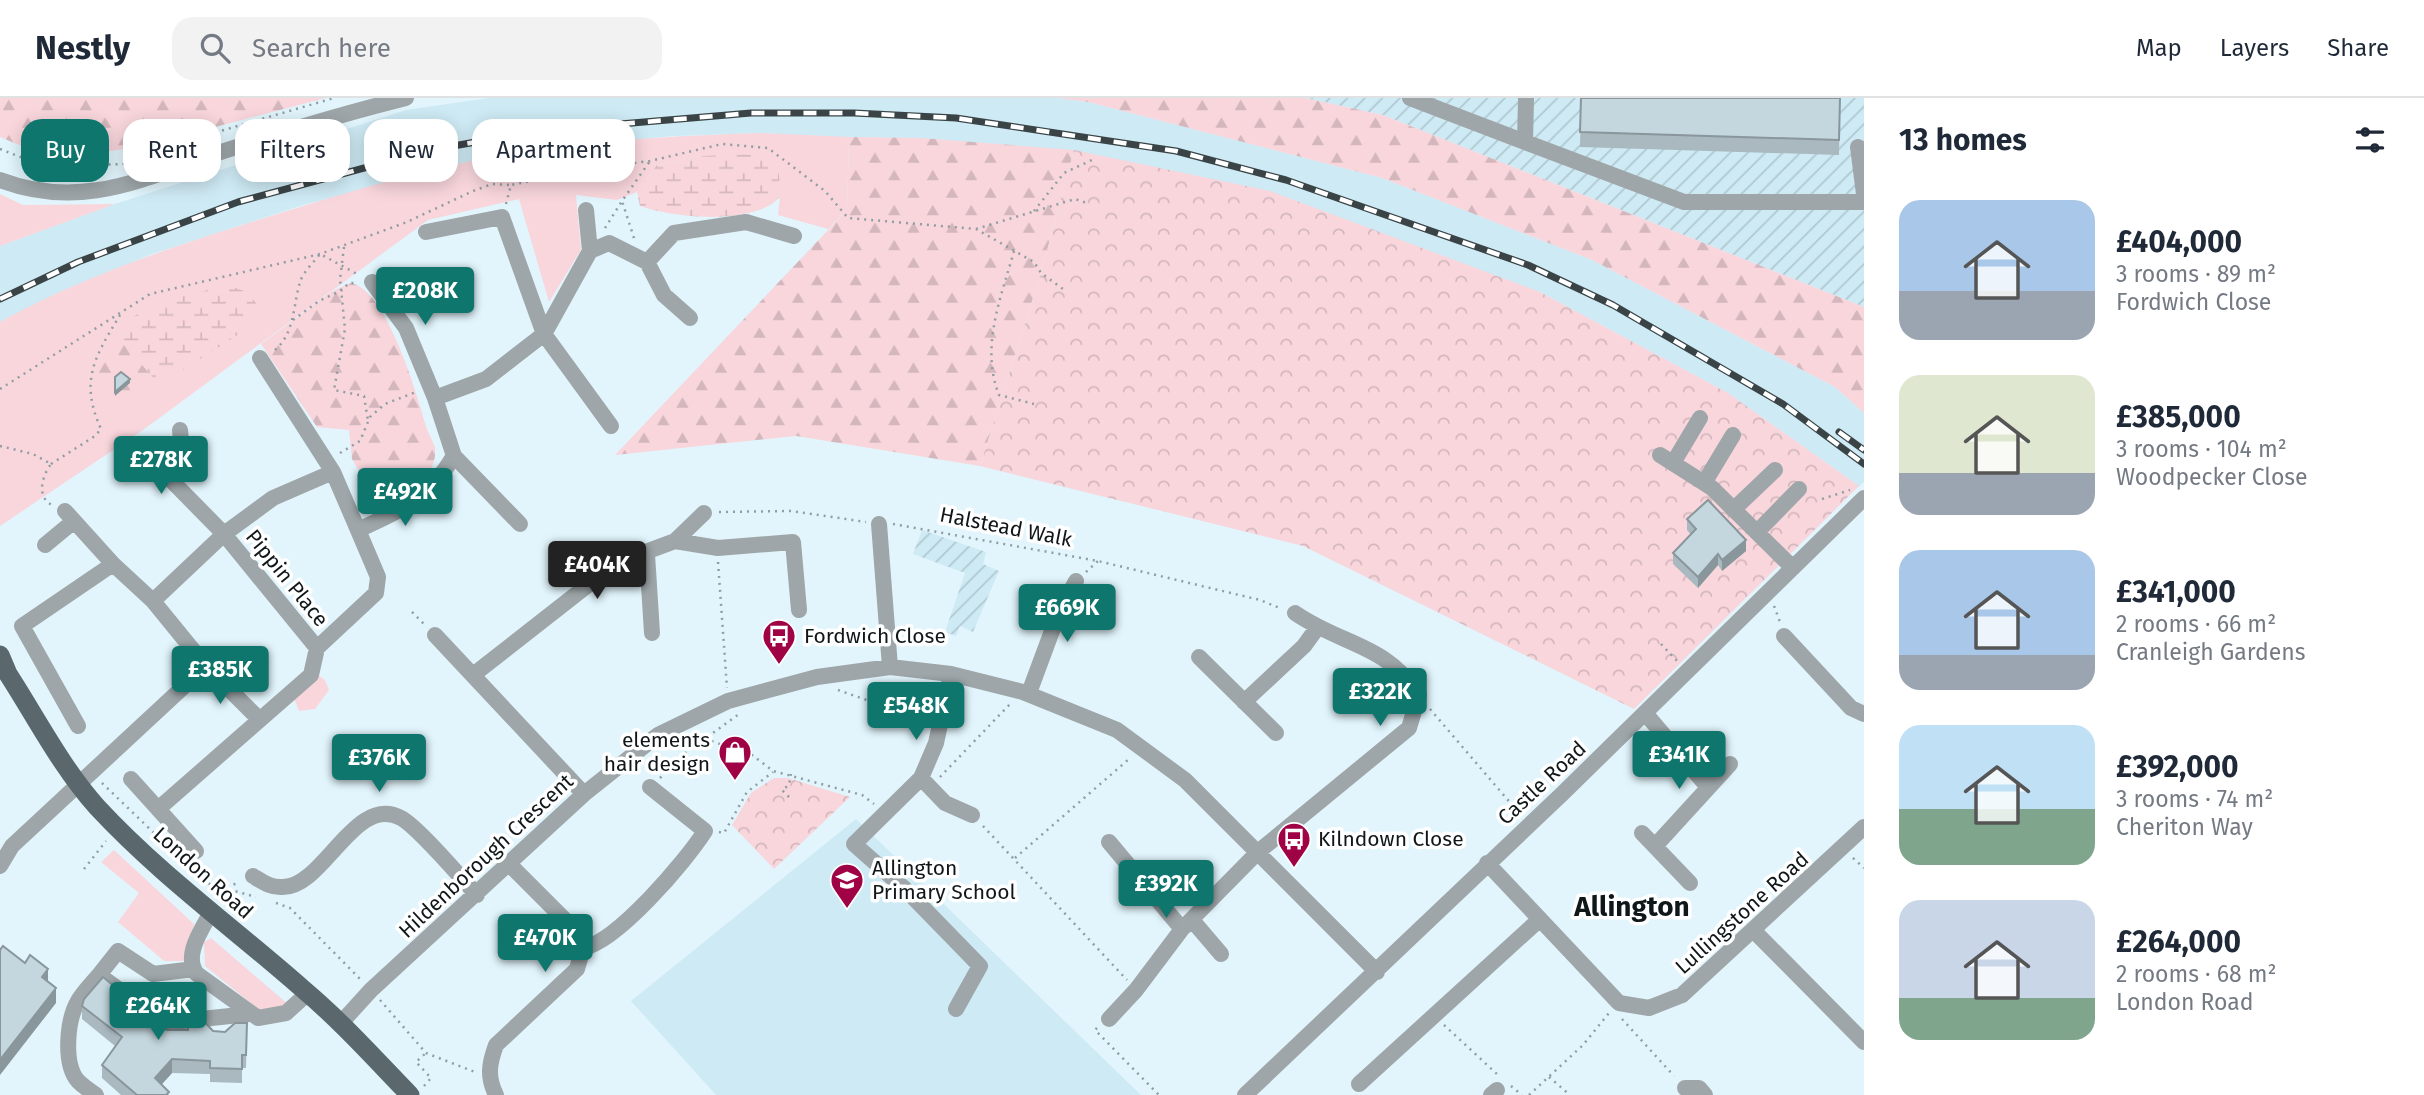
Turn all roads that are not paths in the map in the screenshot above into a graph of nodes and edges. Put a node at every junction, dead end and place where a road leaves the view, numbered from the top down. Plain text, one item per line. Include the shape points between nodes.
1 (406, 98) edge
2 (1410, 98) edge
3 (1526, 98) edge
4 (1525, 142) junction
5 (1858, 147) dead end
6 (0, 180) edge
7 (1864, 194) edge
8 (1864, 202) edge
9 (586, 210) dead end
10 (426, 232) dead end
11 (794, 236) dead end
12 (590, 251) junction
13 (643, 261) junction
14 (372, 282) road end
15 (690, 318) dead end
16 (544, 334) junction
17 (261, 360) road end
18 (432, 392) junction
19 (1700, 418) dead end
20 (611, 426) dead end
21 (180, 430) dead end
22 (1733, 435) dead end
23 (454, 456) junction
24 (330, 466) junction
25 (1775, 470) dead end
26 (1704, 483) junction
27 (1799, 489) dead end
28 (1858, 494) edge
29 (1734, 509) junction
30 (704, 513) road end
31 (520, 524) dead end
32 (879, 524) road end
33 (358, 530) junction
34 (1757, 532) junction
35 (224, 534) junction
36 (675, 541) junction
37 (45, 545) dead end
38 (647, 554) junction
39 (113, 564) junction
40 (1793, 568) junction
41 (1076, 582) dead end
42 (153, 601) junction
43 (799, 610) dead end
44 (1295, 613) road end
45 (1317, 628) junction
46 (652, 633) dead end
47 (435, 635) dead end
48 (1784, 636) road end
49 (317, 648) junction
50 (0, 655) edge
51 (1199, 657) dead end
52 (206, 666) junction
53 (890, 667) junction
54 (951, 674) junction
55 (473, 675) junction
56 (1026, 692) junction
57 (1244, 702) junction
58 (1645, 713) junction
59 (1864, 714) edge
60 (259, 719) junction
61 (78, 726) dead end
62 (1276, 733) dead end
63 (1730, 764) dead end
64 (131, 779) dead end
65 (925, 782) junction
66 (79, 785) junction
67 (1707, 786) junction
68 (650, 788) road end
69 (584, 794) junction
70 (158, 809) junction
71 (972, 815) road end
72 (1864, 827) edge
73 (1642, 833) dead end
74 (1109, 842) dead end
75 (1656, 845) junction
76 (196, 851) dead end
77 (1258, 852) junction
78 (1486, 863) junction
79 (509, 864) junction
80 (0, 866) edge
81 (253, 876) dead end
82 (1690, 883) dead end
83 (477, 895) junction
84 (210, 914) junction
85 (1540, 919) junction
86 (1187, 925) junction
87 (1753, 930) junction
88 (583, 948) junction
89 (1221, 954) dead end
90 (194, 969) junction
91 (1377, 972) junction
92 (99, 975) junction
93 (308, 993) junction
94 (956, 1009) dead end
95 (249, 1014) junction
96 (1108, 1020) road end
97 (341, 1023) junction
98 (1864, 1042) edge
99 (1359, 1084) dead end
100 (1685, 1088) road end
101 (96, 1095) edge
102 (410, 1095) edge
103 (496, 1095) edge
104 (1245, 1095) edge
105 (1705, 1095) edge

1 - 6 street via 239,146 126,186 67,194 34,191
2 - 4 street
3 - 4 street
4 - 8 street via 1684,202
5 - 7 street
9 - 12 street
10 - 16 street via 502,217
11 - 13 street via 746,222 674,233
12 - 13 street via 609,243
12 - 16 street
13 - 15 street via 664,295
14 - 18 street via 405,328
16 - 18 street via 486,379
16 - 20 street
17 - 24 street
18 - 23 street
19 - 26 street via 1667,459
21 - 35 street, Pippin Place via 181,451 167,476
22 - 26 street
23 - 31 street
23 - 33 street via 438,482 416,502
24 - 33 street
24 - 35 street via 273,498
25 - 29 street
26 - 29 street
27 - 34 street
28 - 40 street, Castle Road
29 - 34 street
30 - 36 street
32 - 53 street
33 - 49 street via 378,576 376,593
34 - 40 street
35 - 42 street
35 - 49 street, Pippin Place
36 - 38 street
36 - 43 street via 718,548 793,542
37 - 39 street via 69,516
38 - 46 street
38 - 55 street via 632,557 588,585
39 - 42 street
39 - 61 street via 22,626
40 - 58 street, Castle Road
41 - 56 street
42 - 52 street
44 - 45 street
45 - 57 street
45 - 77 street via 1385,656 1419,695 1409,728
47 - 55 street
48 - 59 street via 1850,708
49 - 60 street via 311,676
50 - 66 main road, London Road
51 - 57 street
52 - 60 street
52 - 66 street
53 - 54 street, Hildenborough Crescent
53 - 69 street, Hildenborough Crescent via 817,677 728,701 658,735
54 - 56 street, Hildenborough Crescent
54 - 65 street
55 - 69 street
56 - 77 street, Hildenborough Crescent via 1117,730 1185,779
57 - 62 street
58 - 67 street
58 - 78 street, Castle Road
60 - 70 street
63 - 67 street
64 - 70 street
65 - 71 street via 945,803
65 - 94 street via 885,812 854,845 905,889 980,966
66 - 80 street via 12,846
66 - 84 main road, London Road
67 - 75 street
68 - 88 street via 705,831 681,866 606,940
69 - 79 street, Hildenborough Crescent
70 - 76 street
72 - 87 street, Lullingstone Road via 1823,856
73 - 75 street
74 - 86 street
75 - 82 street
77 - 86 street
77 - 91 street, Hildenborough Crescent
78 - 85 street
78 - 91 street, Castle Road
79 - 83 street, Hildenborough Crescent
79 - 88 street via 576,931
81 - 83 street via 281,888 299,883 368,818 385,812 402,818
83 - 97 street, Hildenborough Crescent
84 - 90 street via 195,942
84 - 93 main road, London Road
85 - 87 street, Lullingstone Road via 1616,1006 1649,1008 1682,995
85 - 99 street
86 - 89 street
86 - 96 street
87 - 98 street
88 - 103 street via 577,969 496,1045 489,1077
90 - 92 street via 153,974 118,951
90 - 95 street
91 - 104 street, Castle Road
92 - 95 street via 164,1023
92 - 101 street via 78,1000 69,1046 77,1080
93 - 95 street via 286,1013 258,1018
93 - 97 main road, London Road
97 - 102 main road, London Road
100 - 105 street via 1699,1088

